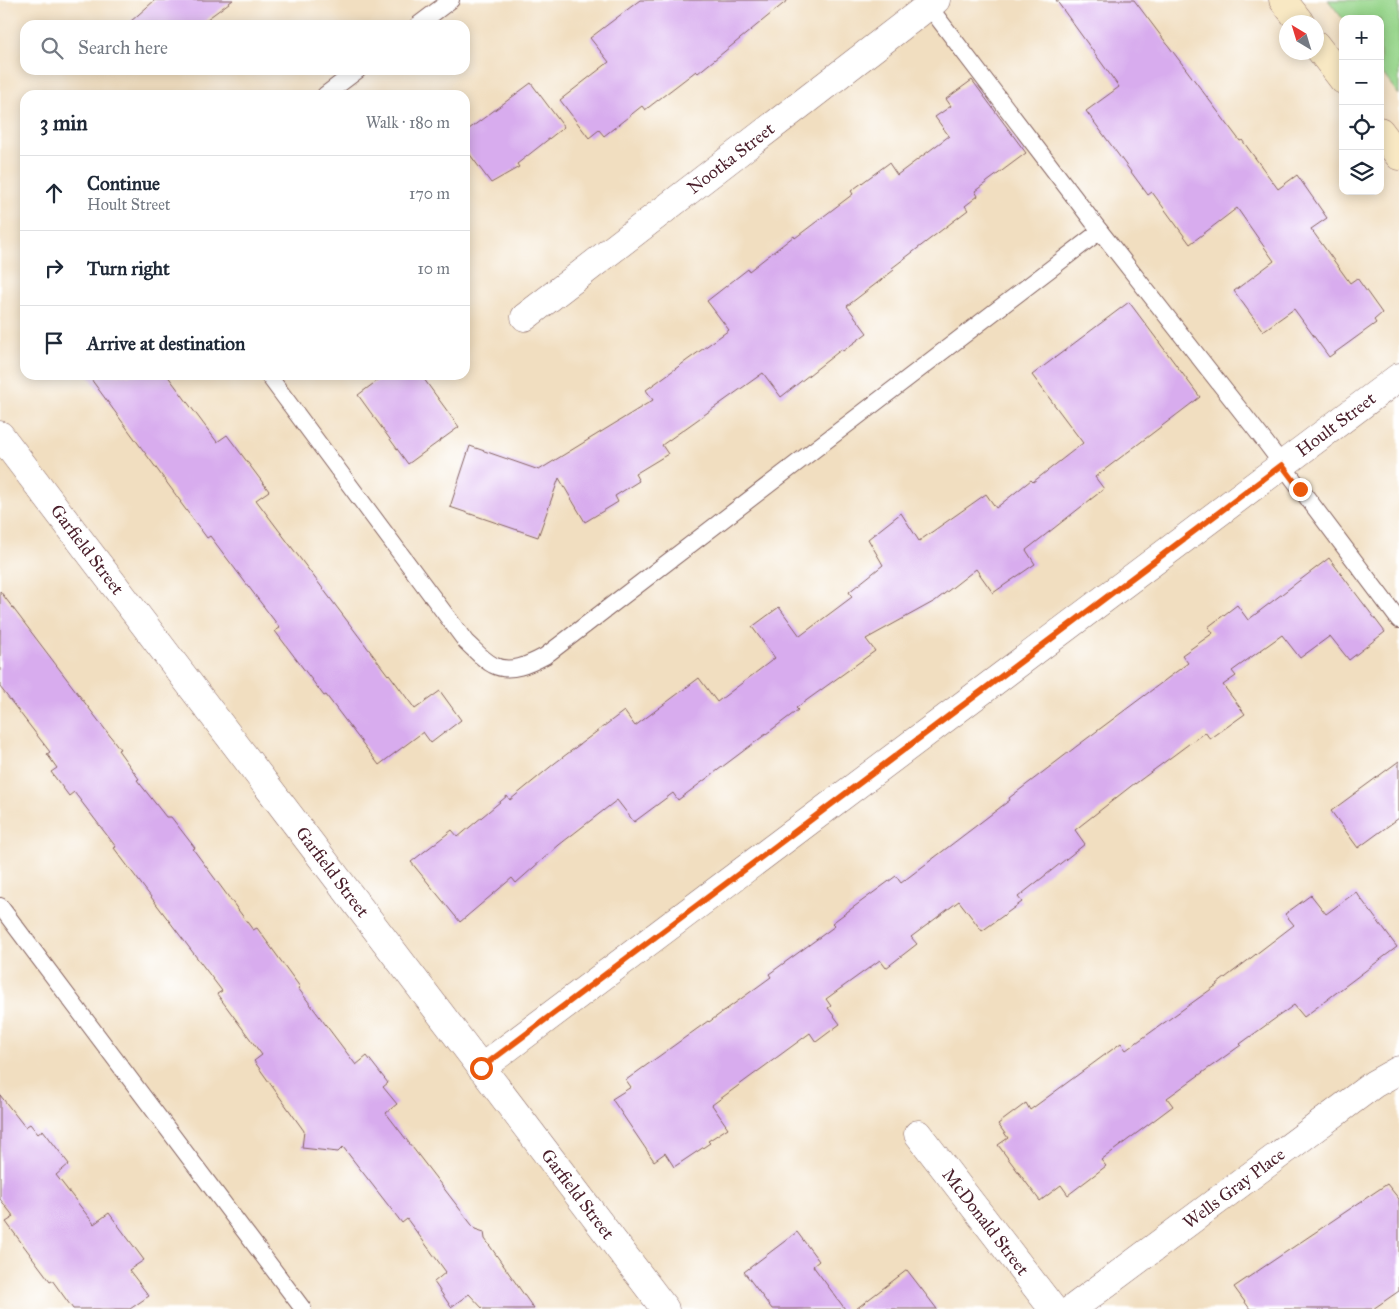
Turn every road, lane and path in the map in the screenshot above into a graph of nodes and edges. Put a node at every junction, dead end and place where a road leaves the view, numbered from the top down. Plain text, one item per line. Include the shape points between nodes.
1 (451, 0) edge
2 (1283, 0) edge
3 (930, 2) edge
4 (1295, 15) edge
5 (425, 20) edge
6 (1324, 55) edge
7 (351, 75) edge
8 (1339, 75) edge
9 (332, 90) edge
10 (1384, 136) edge
11 (1399, 156) edge
12 (1100, 231) junction
13 (524, 317) dead end
14 (1399, 377) edge
15 (272, 380) edge
16 (0, 435) edge
17 (1282, 465) junction
18 (1399, 620) edge
19 (0, 906) edge
20 (481, 1068) junction
21 (1399, 1070) edge
22 (918, 1134) dead end
23 (303, 1309) edge
24 (664, 1309) edge
25 (1053, 1309) edge
26 (1072, 1309) edge

1 - 5 lane
2 - 4 main road
3 - 12 lane
3 - 13 street, Nootka Street
6 - 8 main road
7 - 9 lane
10 - 11 main road
12 - 15 lane via 545,656 528,665 494,666 466,642
12 - 17 lane
14 - 17 street, Hoult Street
16 - 20 street, Garfield Street
17 - 18 lane
17 - 20 street, Hoult Street
19 - 23 lane
20 - 24 street, Garfield Street
21 - 26 street, Wells Gray Place via 1374,1084
22 - 25 street, McDonald Street

